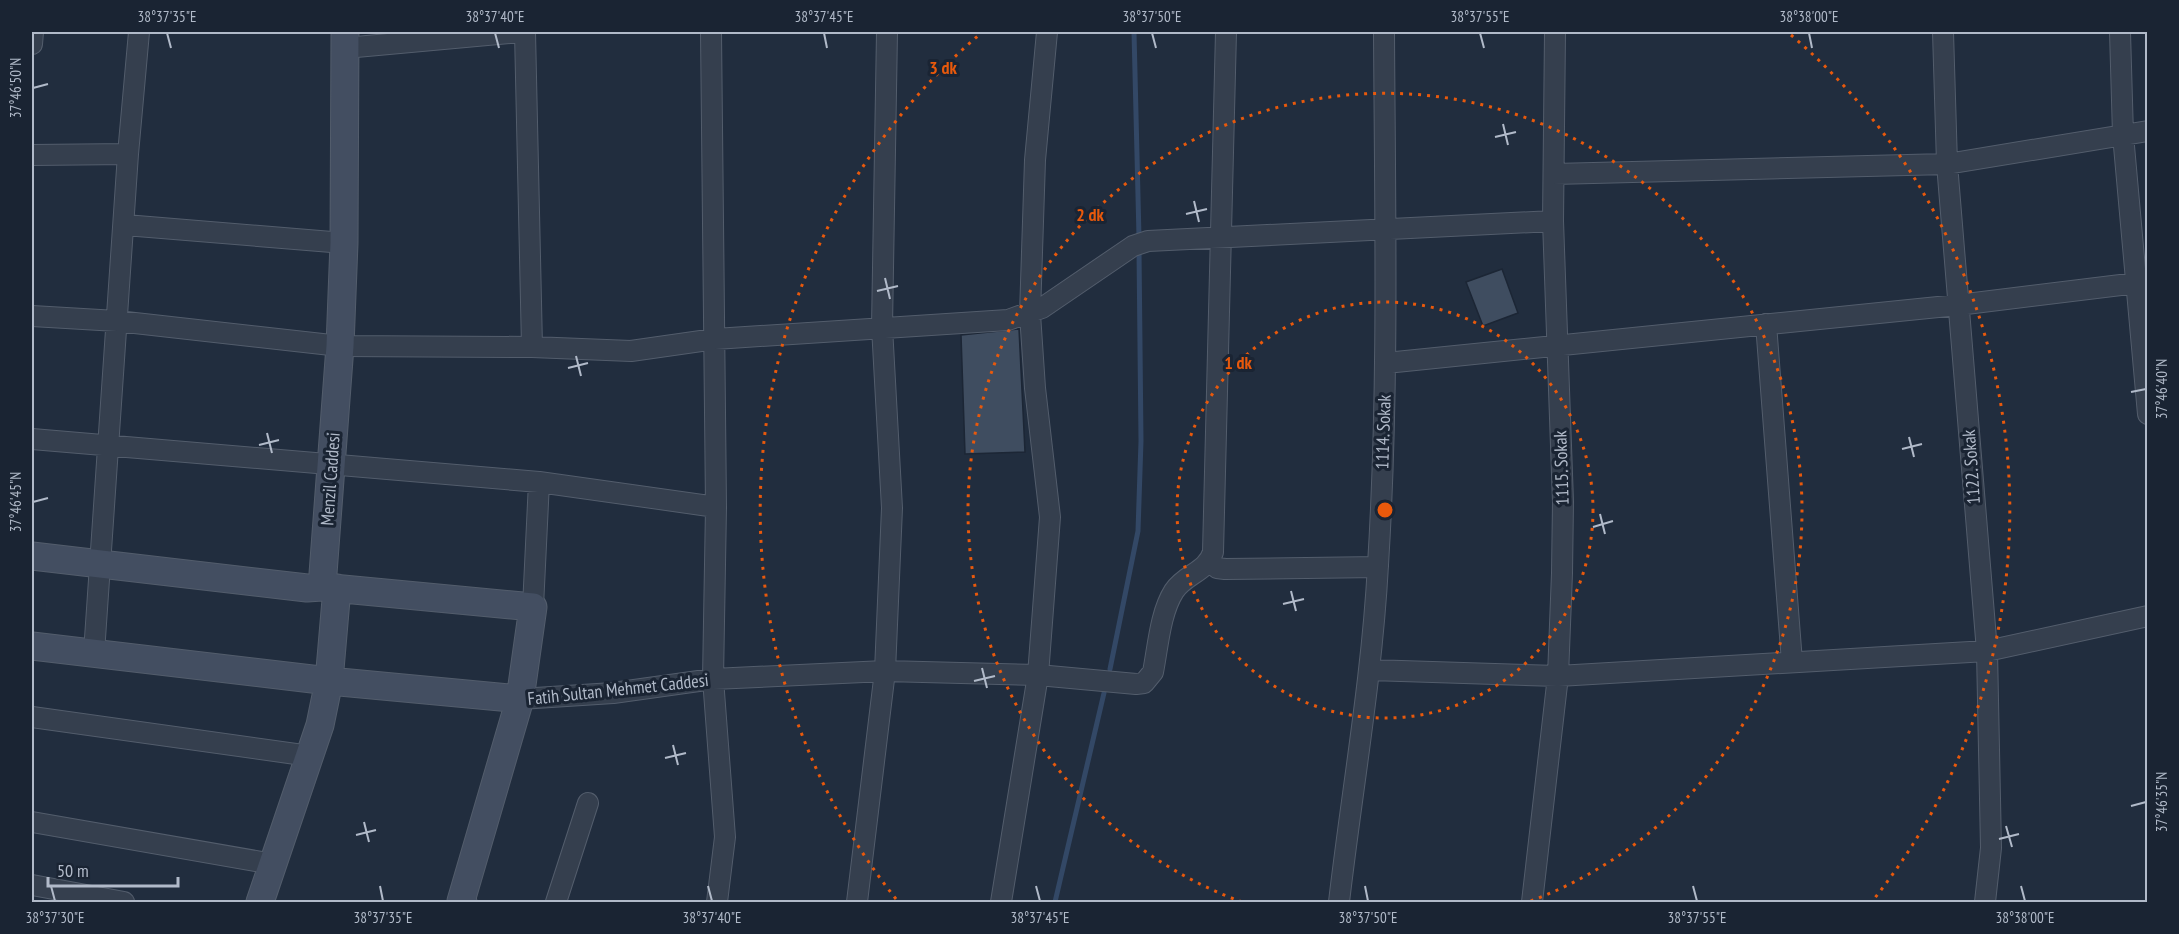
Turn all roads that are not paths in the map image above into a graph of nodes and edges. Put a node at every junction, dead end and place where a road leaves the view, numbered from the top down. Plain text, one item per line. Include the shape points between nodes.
1 (33, 32) edge
2 (139, 32) edge
3 (523, 32) edge
4 (711, 32) edge
5 (887, 32) edge
6 (1047, 32) edge
7 (1226, 32) edge
8 (1384, 32) edge
9 (1555, 32) edge
10 (1943, 32) edge
11 (2120, 32) edge
12 (345, 40) edge
13 (32, 44) edge
14 (2148, 131) edge
15 (2123, 135) junction
16 (128, 154) junction
17 (32, 155) edge
18 (1947, 164) junction
19 (1554, 174) junction
20 (1553, 221) junction
21 (125, 225) junction
22 (1385, 228) junction
23 (1222, 236) junction
24 (344, 243) junction
25 (2136, 283) junction
26 (1958, 305) junction
27 (1030, 314) junction
28 (32, 315) edge
29 (117, 321) junction
30 (1766, 324) junction
31 (882, 327) junction
32 (715, 339) junction
33 (1557, 344) junction
34 (340, 346) junction
35 (532, 347) junction
36 (1386, 363) junction
37 (2148, 414) edge
38 (32, 439) edge
39 (110, 446) junction
40 (331, 463) junction
41 (539, 482) junction
42 (716, 507) junction
43 (32, 556) edge
44 (1210, 561) junction
45 (101, 565) junction
46 (1378, 567) junction
47 (329, 587) junction
48 (533, 607) junction
49 (2148, 616) edge
50 (32, 646) edge
51 (1987, 651) junction
52 (94, 653) junction
53 (1792, 662) junction
54 (1370, 670) junction
55 (885, 671) junction
56 (1038, 675) junction
57 (1558, 676) junction
58 (713, 679) junction
59 (329, 681) junction
60 (520, 699) junction
61 (32, 717) edge
62 (310, 756) junction
63 (588, 803) dead end
64 (32, 822) edge
65 (273, 864) junction
66 (32, 885) edge
67 (461, 902) edge
68 (124, 903) edge
69 (260, 903) edge
70 (556, 903) edge
71 (717, 903) edge
72 (856, 903) edge
73 (1001, 903) edge
74 (1339, 903) edge
75 (1532, 903) edge
76 (1985, 903) edge

1 - 13 street
2 - 16 street
3 - 12 street
3 - 35 street
4 - 32 street
5 - 31 street
6 - 27 street via 1035,160
7 - 23 street
8 - 22 street, 1114. Sokak
9 - 19 street, 1115. Sokak
10 - 18 street, 1122. Sokak
11 - 15 street
12 - 24 street, Menzil Caddesi
14 - 15 street
15 - 18 street
15 - 25 street
16 - 17 street
16 - 21 street
18 - 19 street
18 - 26 street, 1122. Sokak
19 - 20 street, 1115. Sokak
20 - 22 street
20 - 33 street, 1115. Sokak
21 - 24 street
21 - 29 street
22 - 23 street
22 - 36 street, 1114. Sokak
23 - 27 street via 1143,242
23 - 44 street
24 - 34 street, Menzil Caddesi
25 - 26 street
25 - 37 street
26 - 30 street
26 - 51 street, 1122. Sokak
27 - 31 street via 1008,320
27 - 56 street via 1050,517
28 - 29 street
29 - 34 street
29 - 39 street
30 - 33 street
30 - 53 street
31 - 32 street
31 - 55 street via 892,508
32 - 35 street via 631,351
32 - 42 street
33 - 36 street
33 - 57 street, 1115. Sokak via 1563,502
34 - 35 street
34 - 40 street, Menzil Caddesi
36 - 46 street, 1114. Sokak
38 - 39 street
39 - 40 street
39 - 45 street
40 - 41 street
40 - 47 street, Menzil Caddesi
41 - 42 street
41 - 48 street
42 - 58 street
43 - 45 street
44 - 46 street via 1225,569
44 - 56 street, Fatih Sultan Mehmet Caddesi via 1173,592 1153,672 1144,683
45 - 47 street via 308,588
45 - 52 street
46 - 54 street, 1114. Sokak
47 - 48 street
47 - 59 street, Menzil Caddesi
48 - 60 street
49 - 51 street
50 - 52 street, Fatih Sultan Mehmet Caddesi
51 - 53 street
51 - 76 street, 1122. Sokak via 1991,848
52 - 59 street, Fatih Sultan Mehmet Caddesi
53 - 57 street
54 - 57 street
54 - 74 street, 1114. Sokak
55 - 56 street, Fatih Sultan Mehmet Caddesi
55 - 58 street, Fatih Sultan Mehmet Caddesi
55 - 72 street
56 - 73 street
57 - 75 street, 1115. Sokak
58 - 60 street, Fatih Sultan Mehmet Caddesi via 613,693
58 - 71 street via 725,837
59 - 60 street, Fatih Sultan Mehmet Caddesi
59 - 62 street, Menzil Caddesi
60 - 67 street
61 - 62 street
62 - 65 street, Menzil Caddesi
63 - 70 street
64 - 65 street
65 - 69 street, Menzil Caddesi
66 - 68 street

